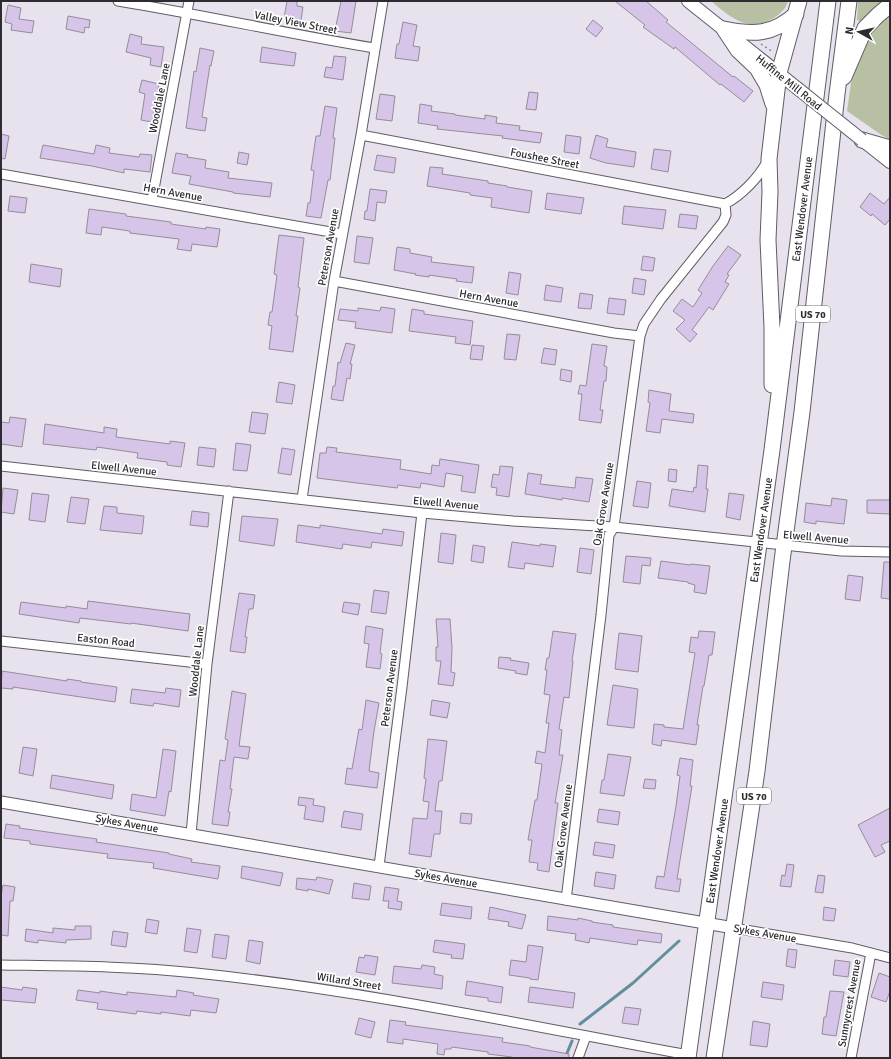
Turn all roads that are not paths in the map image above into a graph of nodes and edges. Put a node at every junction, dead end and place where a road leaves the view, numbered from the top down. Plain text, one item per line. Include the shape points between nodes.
1 (118, 1) edge
2 (189, 1) edge
3 (383, 1) edge
4 (688, 1) edge
5 (828, 1) edge
6 (849, 1) edge
7 (890, 5) edge
8 (798, 8) edge
9 (187, 13) junction
10 (724, 29) junction
11 (374, 48) junction
12 (779, 73) junction
13 (837, 94) junction
14 (774, 107) junction
15 (361, 135) junction
16 (862, 140) junction
17 (890, 148) edge
18 (769, 159) junction
19 (890, 162) edge
20 (1, 174) edge
21 (152, 200) junction
22 (725, 204) junction
23 (342, 234) junction
24 (334, 281) junction
25 (640, 336) junction
26 (772, 450) junction
27 (1, 466) edge
28 (229, 491) junction
29 (302, 499) junction
30 (422, 513) junction
31 (614, 527) junction
32 (759, 543) junction
33 (784, 546) junction
34 (890, 552) edge
35 (1, 641) edge
36 (207, 664) junction
37 (1, 802) edge
38 (191, 834) junction
39 (378, 866) junction
40 (566, 900) junction
41 (707, 923) junction
42 (734, 928) junction
43 (870, 952) junction
44 (890, 958) edge
45 (1, 965) edge
46 (586, 1036) junction
47 (688, 1056) edge
48 (578, 1058) edge
49 (714, 1058) edge
50 (851, 1058) edge

1 - 9 street, Valley View Street
2 - 9 street, Wooddale Lane
3 - 11 street, Peterson Avenue
4 - 10 main road, Huffine Mill Road
5 - 26 highway, East Wendover Avenue / US 70
6 - 13 highway, East Wendover Avenue / US 70
7 - 13 highway via 865,28
8 - 10 highway via 786,23 762,33
8 - 12 highway
9 - 11 street, Valley View Street
9 - 21 street, Wooddale Lane
10 - 12 main road, Huffine Mill Road
10 - 14 highway via 738,50 757,68 767,85
11 - 15 street, Peterson Avenue
12 - 14 highway
12 - 16 main road, Huffine Mill Road, bridge
13 - 33 highway, East Wendover Avenue / US 70 via 803,404
14 - 18 highway
15 - 22 street, Foushee Street
15 - 23 street, Peterson Avenue
16 - 17 highway
16 - 19 main road, Huffine Mill Road
18 - 22 street via 762,171 735,199
18 - 26 highway
20 - 21 street, Hern Avenue
21 - 23 street, Hern Avenue
22 - 25 street, Oak Grove Avenue via 726,215 723,222 661,299 644,324
23 - 24 street, Peterson Avenue
24 - 25 street, Hern Avenue
24 - 29 street, Peterson Avenue
25 - 31 street, Oak Grove Avenue
26 - 32 highway, East Wendover Avenue / US 70
27 - 28 street, Elwell Avenue
28 - 29 street, Elwell Avenue
28 - 36 street, Wooddale Lane
29 - 30 street, Elwell Avenue
30 - 31 street, Elwell Avenue
30 - 39 street, Peterson Avenue
31 - 32 street, Elwell Avenue
31 - 40 street, Oak Grove Avenue via 609,535
32 - 33 street, Elwell Avenue
32 - 41 highway, East Wendover Avenue / US 70
33 - 34 street, Elwell Avenue
33 - 42 highway, East Wendover Avenue / US 70 via 757,771
35 - 36 street, Easton Road
36 - 38 street, Wooddale Lane
37 - 38 street, Sykes Avenue
38 - 39 street, Sykes Avenue
39 - 40 street, Sykes Avenue
40 - 41 street, Sykes Avenue
41 - 42 street, Sykes Avenue
41 - 47 highway, East Wendover Avenue / US 70
42 - 43 street, Sykes Avenue
42 - 49 highway, East Wendover Avenue / US 70
43 - 44 street, Sykes Avenue
43 - 50 street, Sunnycrest Avenue
45 - 46 street, Willard Street via 203,974 319,988
46 - 47 street, Willard Street
46 - 48 street

